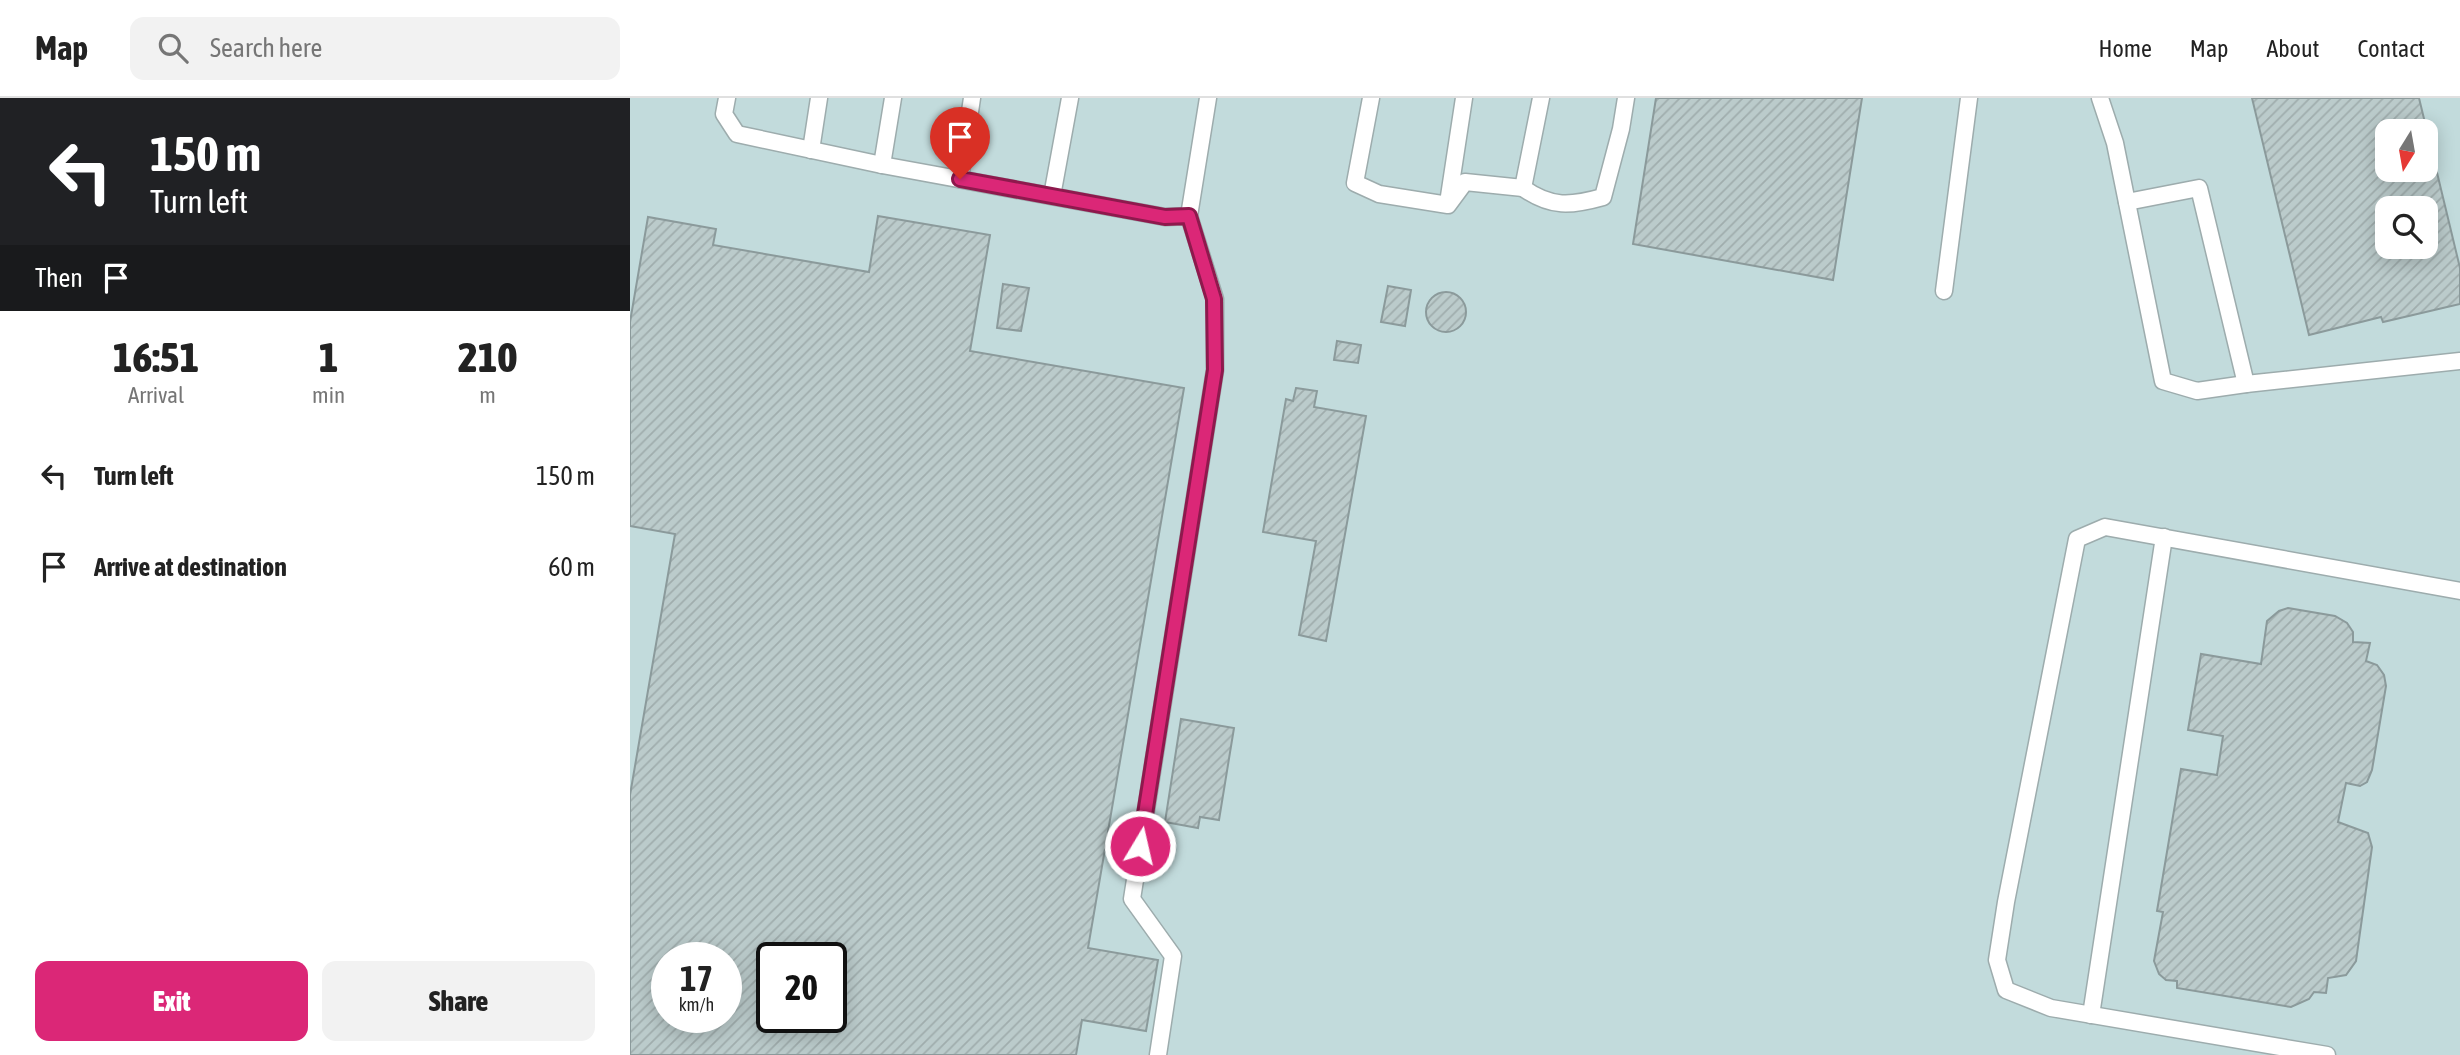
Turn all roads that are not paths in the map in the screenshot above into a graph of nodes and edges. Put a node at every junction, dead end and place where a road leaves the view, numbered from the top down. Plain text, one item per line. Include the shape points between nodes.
1 (727, 98) edge
2 (819, 98) edge
3 (893, 98) edge
4 (972, 98) edge
5 (1070, 98) edge
6 (1208, 98) edge
7 (1371, 98) edge
8 (1464, 98) edge
9 (1541, 98) edge
10 (1626, 98) edge
11 (1969, 98) edge
12 (2100, 98) edge
13 (811, 150) junction
14 (881, 164) junction
15 (960, 179) junction
16 (1523, 188) junction
17 (1052, 196) junction
18 (2127, 202) junction
19 (1448, 205) junction
20 (1189, 216) junction
21 (1944, 291) dead end
22 (2460, 361) edge
23 (2246, 383) junction
24 (2164, 537) junction
25 (2460, 591) edge
26 (2091, 1015) junction
27 (1158, 1055) edge
28 (2327, 1055) edge

1 - 13 lane via 724,114 737,134
2 - 13 lane
3 - 14 lane
4 - 15 lane
5 - 17 lane
6 - 20 lane
7 - 19 lane via 1355,183 1379,194
8 - 19 lane
9 - 16 lane
10 - 16 lane via 1604,197 1576,205 1540,200
11 - 21 lane
12 - 18 lane
13 - 14 lane
14 - 15 lane
15 - 17 lane
16 - 19 lane via 1465,182
17 - 20 lane via 1165,217
18 - 23 lane via 2163,381 2197,391
18 - 23 lane via 2199,188
20 - 27 lane via 1214,299 1215,370 1132,899 1173,956
22 - 23 lane
24 - 25 lane
24 - 26 lane
24 - 26 lane via 2105,527 2077,538 1997,960 2006,990 2051,1007
26 - 28 lane

